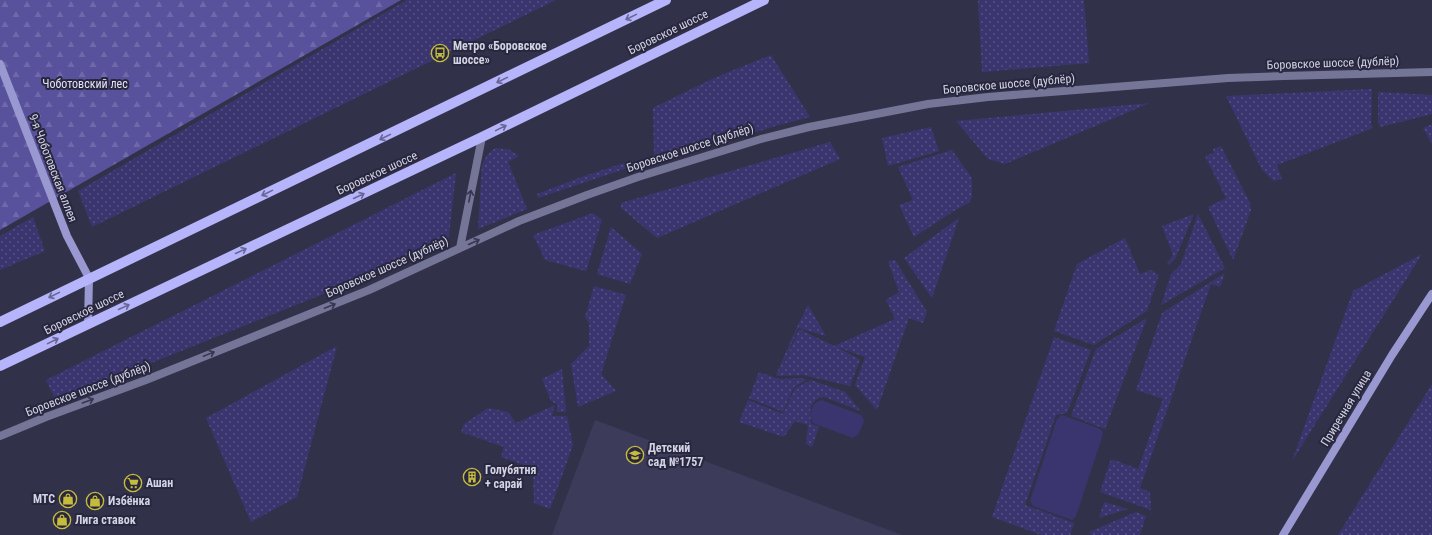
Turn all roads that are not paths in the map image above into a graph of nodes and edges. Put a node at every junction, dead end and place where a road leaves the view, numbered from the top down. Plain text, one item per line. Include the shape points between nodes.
1 (666, 0) edge
2 (764, 0) edge
3 (0, 64) edge
4 (1432, 72) edge
5 (482, 137) junction
6 (460, 248) junction
7 (89, 278) junction
8 (1432, 294) edge
9 (0, 322) edge
10 (88, 324) junction
11 (0, 366) edge
12 (0, 436) edge
13 (1284, 535) edge

1 -> 7 main road
5 -> 2 main road, Боровское шоссе
3 - 7 street, 9-я Чоботовская аллея via 67,236
6 -> 4 street, Боровское шоссе (дублёр) via 519,221 587,195 723,150 809,127 928,104 1228,78
6 -> 5 street
10 -> 5 main road, Боровское шоссе
12 -> 6 street, Боровское шоссе (дублёр) via 369,290
7 -> 9 main road
7 - 10 street
8 - 13 street, Приречная улица via 1392,355
11 -> 10 main road, Боровское шоссе

